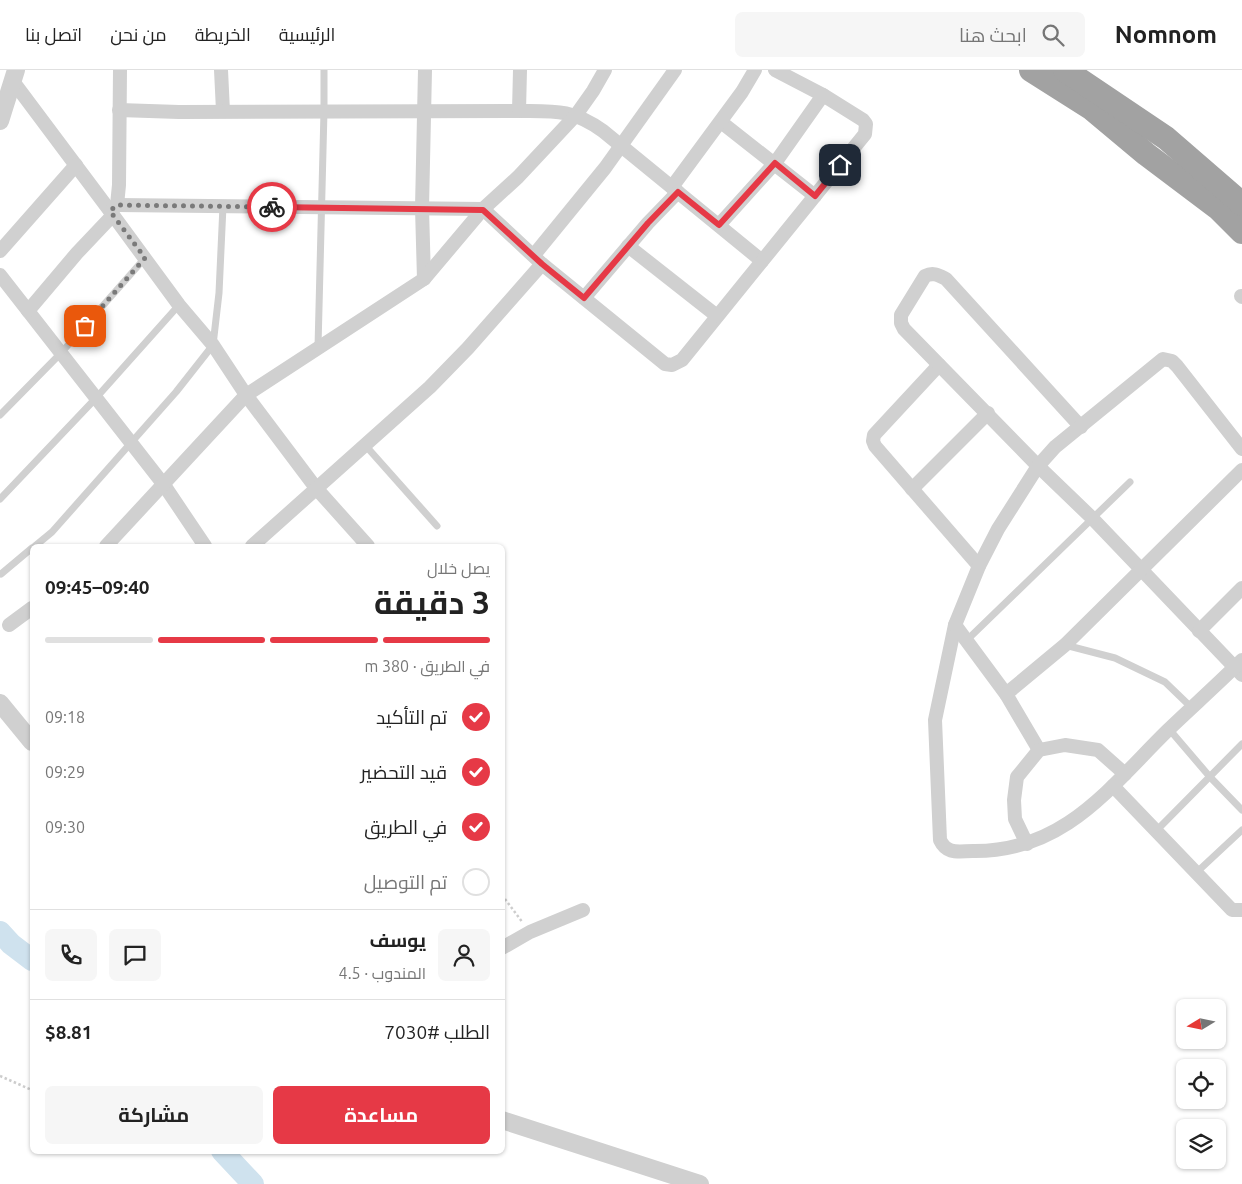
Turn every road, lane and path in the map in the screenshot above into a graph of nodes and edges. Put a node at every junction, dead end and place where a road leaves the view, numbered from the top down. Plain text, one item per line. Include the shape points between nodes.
1 (120, 70) edge
2 (221, 70) edge
3 (324, 70) edge
4 (425, 70) edge
5 (520, 70) edge
6 (606, 70) edge
7 (675, 70) edge
8 (755, 70) edge
9 (775, 70) edge
10 (1032, 70) edge
11 (1065, 70) edge
12 (14, 75) edge
13 (823, 94) junction
14 (119, 110) junction
15 (520, 110) junction
16 (223, 111) junction
17 (324, 111) junction
18 (423, 111) junction
19 (1, 113) edge
20 (576, 115) junction
21 (721, 122) junction
22 (621, 146) junction
23 (775, 163) junction
24 (76, 165) junction
25 (675, 190) junction
26 (815, 196) junction
27 (1242, 204) edge
28 (222, 206) junction
29 (321, 208) junction
30 (422, 208) junction
31 (114, 210) junction
32 (483, 210) junction
33 (719, 225) junction
34 (1242, 232) edge
35 (628, 246) junction
36 (0, 251) edge
37 (145, 258) junction
38 (538, 259) junction
39 (762, 261) junction
40 (0, 275) edge
41 (424, 279) junction
42 (584, 298) junction
43 (179, 305) junction
44 (28, 311) junction
45 (717, 316) junction
46 (213, 345) junction
47 (318, 348) junction
48 (61, 353) junction
49 (939, 366) junction
50 (246, 395) junction
51 (96, 398) junction
52 (988, 413) junction
53 (0, 415) edge
54 (1081, 427) junction
55 (131, 441) junction
56 (365, 445) junction
57 (1242, 449) edge
58 (1038, 466) junction
59 (1242, 470) edge
60 (1130, 482) dead end
61 (164, 485) junction
62 (316, 488) junction
63 (912, 489) junction
64 (0, 499) edge
65 (1092, 518) junction
66 (437, 526) dead end
67 (38, 544) edge
68 (108, 544) edge
69 (204, 544) edge
70 (254, 544) edge
71 (366, 544) edge
72 (30, 550) edge
73 (978, 566) junction
74 (1140, 569) junction
75 (1, 574) edge
76 (1242, 588) edge
77 (30, 609) edge
78 (9, 625) dead end
79 (955, 625) junction
80 (1199, 630) junction
81 (967, 640) junction
82 (1065, 645) junction
83 (1239, 668) edge
84 (1006, 694) junction
85 (0, 703) edge
86 (1192, 709) junction
87 (1169, 729) junction
88 (30, 740) edge
89 (1242, 744) edge
90 (1040, 750) junction
91 (1125, 774) junction
92 (1210, 777) junction
93 (1113, 786) junction
94 (1242, 810) edge
95 (1157, 830) junction
96 (1242, 830) edge
97 (1027, 844) junction
98 (1197, 872) junction
99 (505, 898) edge
100 (583, 910) dead end
101 (1242, 910) edge
102 (530, 932) junction
103 (505, 946) edge
104 (0, 1076) edge
105 (30, 1089) edge
106 (505, 1121) edge
107 (700, 1184) edge

1 - 14 street
2 - 16 street
3 - 17 lane
4 - 18 street
5 - 15 street
6 - 20 street
7 - 22 street
8 - 21 street
9 - 13 street
10 - 34 highway via 1091,108 1219,209
11 - 27 highway via 1166,138
12 - 19 street
12 - 24 street
13 - 23 street
13 - 26 street via 863,120 866,129
14 - 16 street
14 - 31 street via 119,185
15 - 18 street
15 - 20 street
16 - 17 street
17 - 18 street
17 - 29 lane
18 - 30 street
20 - 22 street
20 - 32 street
21 - 23 street
21 - 25 street
22 - 25 street
22 - 38 street
23 - 26 street
23 - 33 street
24 - 31 street
24 - 36 street
25 - 33 street
25 - 35 street
26 - 39 street
28 - 29 street
28 - 31 street
28 - 46 lane via 219,293
29 - 30 street
29 - 47 lane
30 - 32 street
30 - 41 street
31 - 37 street
31 - 44 street
32 - 38 street
32 - 41 street
33 - 39 street
35 - 42 street
35 - 45 street
37 - 43 street
37 - 48 lane
38 - 42 street
38 - 56 street via 468,348
39 - 45 street
40 - 44 street
41 - 47 street
42 - 45 street via 665,364 672,365 682,360
43 - 46 street
43 - 51 lane
44 - 48 street
46 - 50 street
46 - 55 lane
47 - 50 street
48 - 51 street
48 - 53 lane
49 - 52 street
49 - 54 street via 904,329 900,315 924,276 930,274 946,279
49 - 63 street via 874,435 875,446
50 - 61 street
50 - 62 street
51 - 55 street
51 - 64 lane
52 - 58 street
52 - 63 street
54 - 57 street via 1157,363 1168,359 1178,366
54 - 58 street via 1055,447
55 - 61 street
55 - 67 lane via 52,532
56 - 62 street
56 - 66 lane
58 - 65 street
58 - 73 street
59 - 74 street
60 - 65 lane
61 - 68 street
61 - 69 street
62 - 70 street
62 - 71 street
63 - 73 street
65 - 74 street
65 - 81 lane
72 - 75 lane
73 - 79 street
74 - 80 street
74 - 82 street
76 - 80 street
77 - 78 street
79 - 81 street
79 - 97 street via 935,720 940,840 949,850 978,851
80 - 83 street
81 - 84 street
82 - 84 street
82 - 86 lane via 1116,658 1165,682
83 - 86 street
84 - 90 street
85 - 88 street
86 - 87 street
87 - 91 street
87 - 92 lane
89 - 92 lane
90 - 91 street via 1065,745 1098,750
90 - 97 street via 1017,777 1015,819
91 - 93 street
92 - 94 lane
92 - 95 lane
93 - 95 street
93 - 97 street via 1074,821
95 - 98 street
96 - 98 lane
98 - 101 street via 1232,910
99 - 102 path
100 - 102 street
102 - 103 street
104 - 105 path
106 - 107 street

